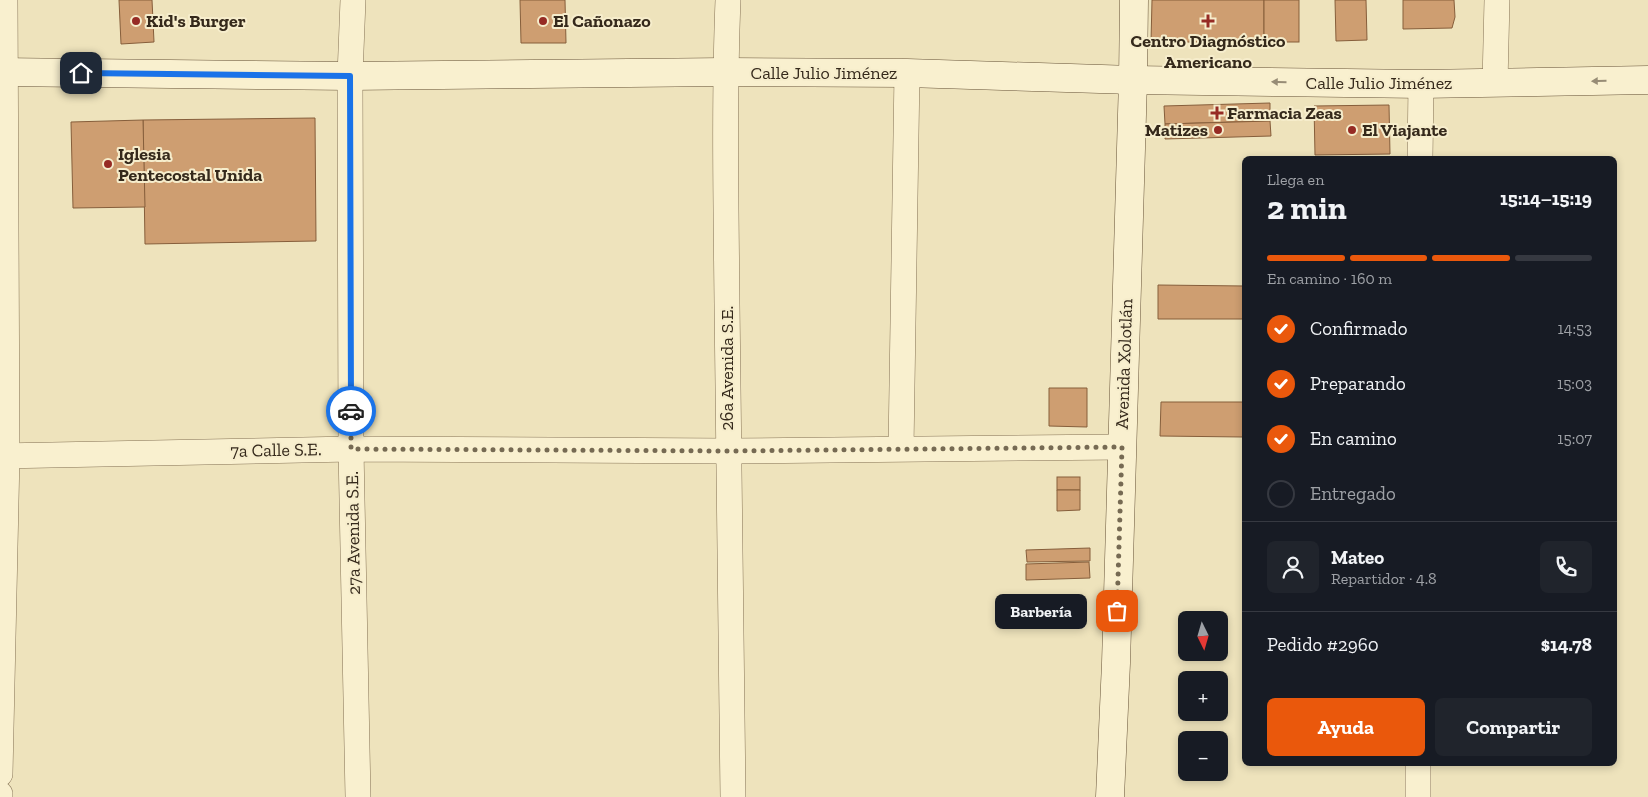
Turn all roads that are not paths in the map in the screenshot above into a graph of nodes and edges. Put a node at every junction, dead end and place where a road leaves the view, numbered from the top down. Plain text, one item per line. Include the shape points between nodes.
1 (5, 0) edge
2 (353, 0) edge
3 (728, 0) edge
4 (1134, 0) edge
5 (1497, 0) edge
6 (2, 72) edge
7 (725, 72) junction
8 (907, 73) junction
9 (350, 76) junction
10 (1133, 80) junction
11 (1648, 80) edge
12 (1495, 83) junction
13 (1420, 84) junction
14 (1420, 156) edge
15 (1122, 447) junction
16 (901, 448) junction
17 (351, 449) junction
18 (728, 451) junction
19 (4, 456) edge
20 (1418, 766) edge
21 (0, 774) edge
22 (358, 797) edge
23 (733, 797) edge
24 (1110, 797) edge
25 (1418, 797) edge

1 - 6 street
2 - 9 street, 27a Avenida S.E.
3 - 7 street, 26a Avenida S.E.
4 - 10 main road, Avenida Xolotlán
5 - 12 street
6 - 9 main road, Calle Julio Jiménez
6 - 19 street
7 - 8 main road, Calle Julio Jiménez
7 - 9 main road, Calle Julio Jiménez
7 - 18 street, 26a Avenida S.E.
8 - 10 main road, Calle Julio Jiménez
8 - 16 street
9 - 17 street, 27a Avenida S.E.
13 -> 10 main road, Calle Julio Jiménez
10 - 15 main road, Avenida Xolotlán
11 -> 12 main road, Calle Julio Jiménez
12 - 13 main road, Calle Julio Jiménez
13 - 14 street
15 - 16 street, 7a Calle S.E.
15 - 24 main road, Avenida Xolotlán
16 - 18 street, 7a Calle S.E.
17 - 18 street, 7a Calle S.E.
17 - 19 street, 7a Calle S.E.
17 - 22 street, 27a Avenida S.E.
18 - 23 street, 26a Avenida S.E.
19 - 21 street
20 - 25 street

